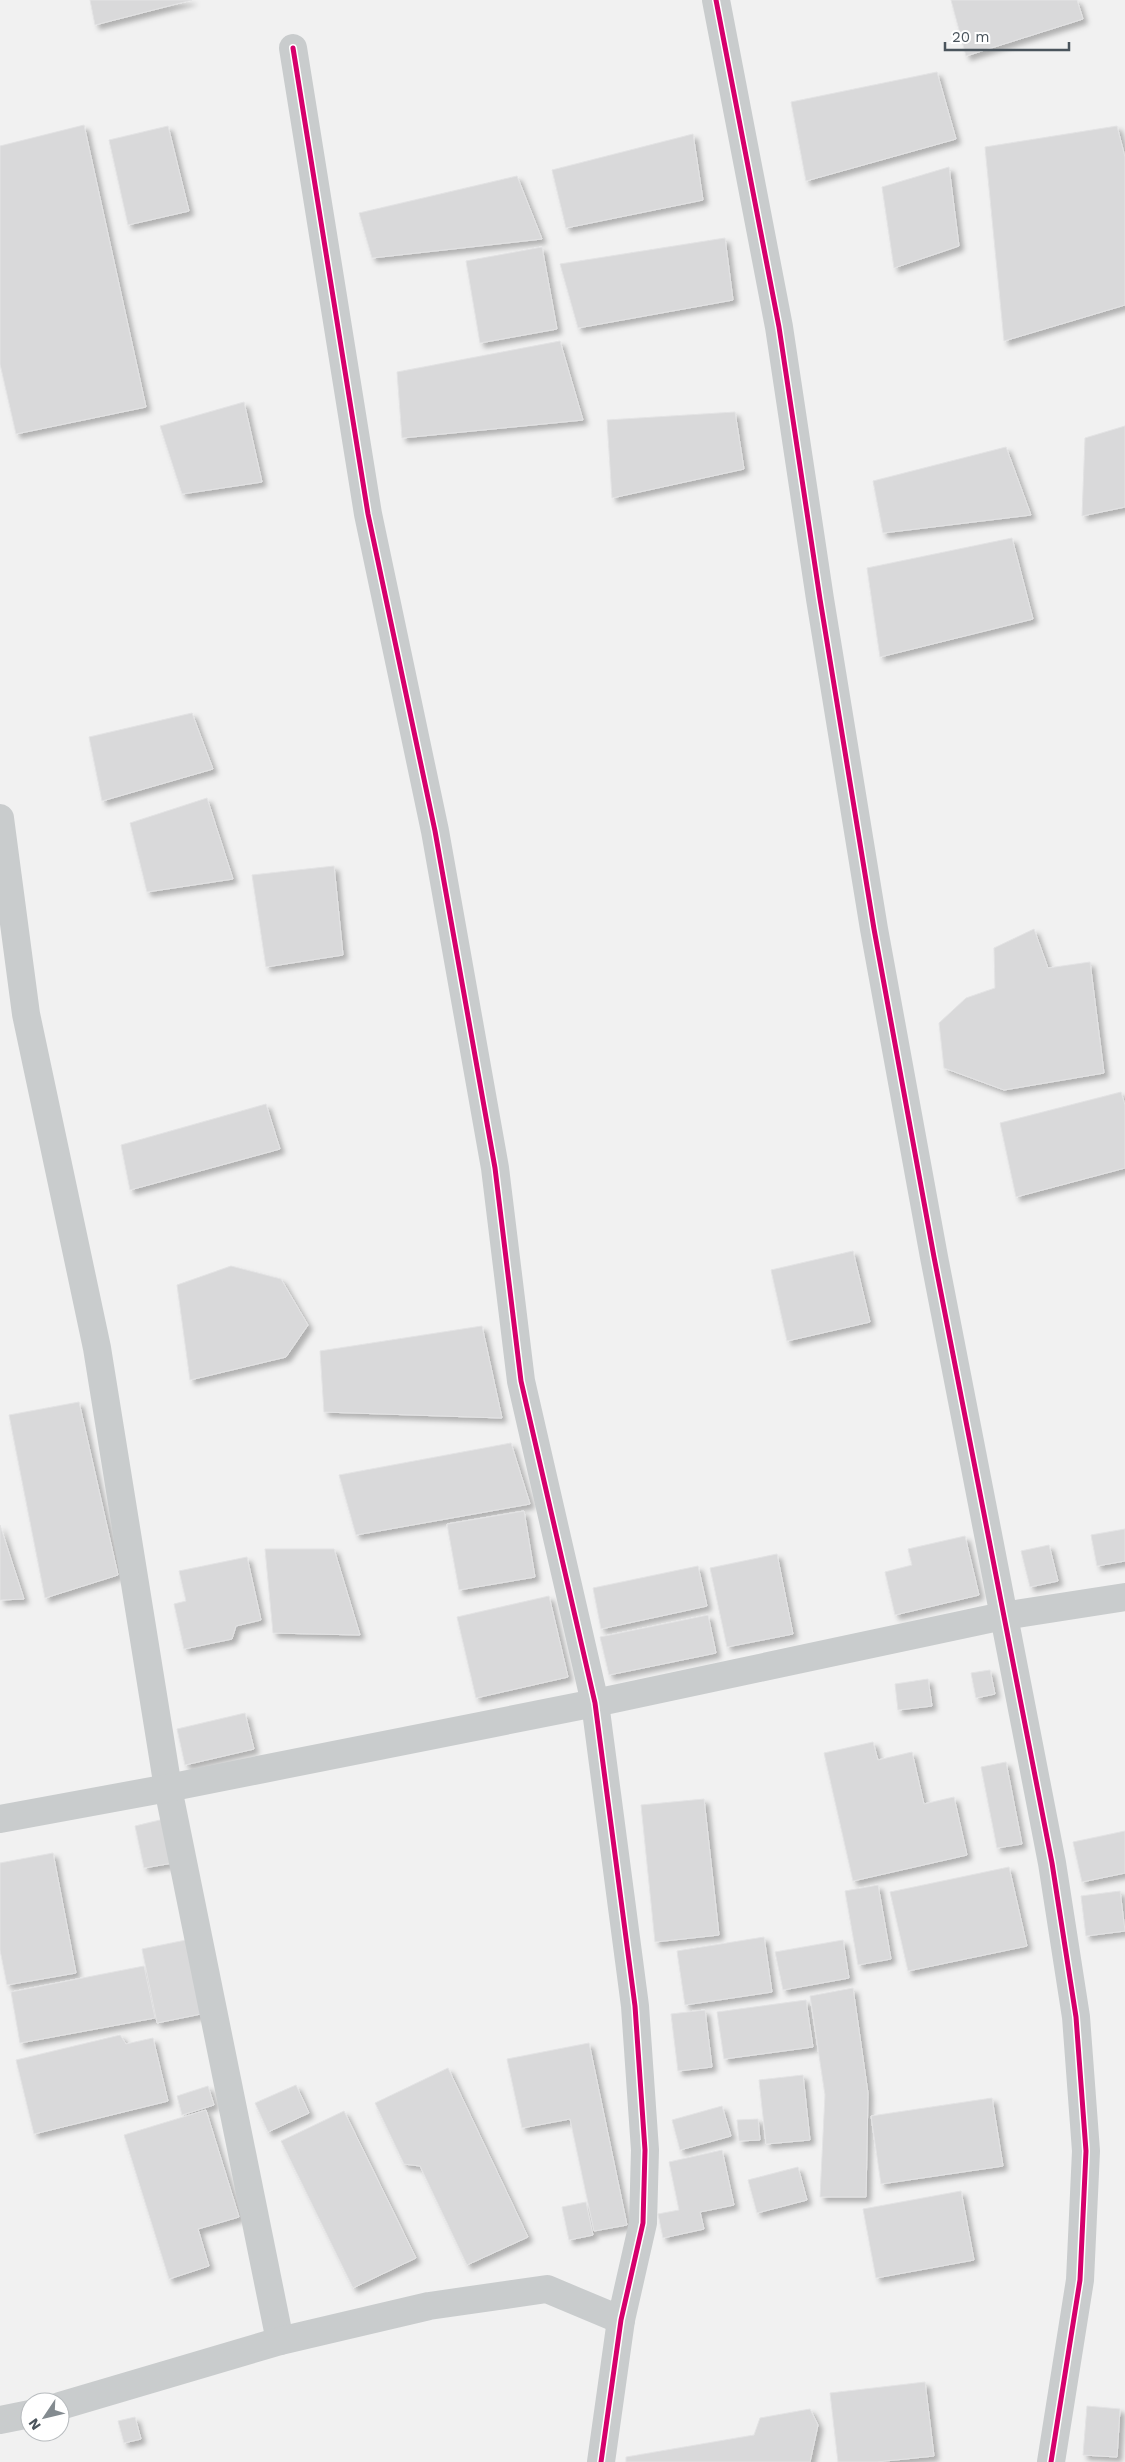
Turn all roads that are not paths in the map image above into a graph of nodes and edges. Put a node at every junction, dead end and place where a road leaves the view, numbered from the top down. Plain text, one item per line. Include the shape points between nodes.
1 (716, 0) edge
2 (293, 48) dead end
3 (0, 818) edge
4 (1125, 1597) edge
5 (1003, 1616) junction
6 (595, 1703) junction
7 (168, 1788) junction
8 (0, 1819) edge
9 (621, 2320) junction
10 (280, 2341) junction
11 (70, 2403) edge
12 (20, 2416) edge
13 (0, 2420) edge
14 (601, 2462) edge
15 (1051, 2462) edge

1 - 5 street via 780,327 874,929
2 - 6 street via 368,514 435,831 494,1159 521,1382
3 - 7 street via 26,1014 97,1348
4 - 5 street
5 - 6 street
5 - 15 street via 1052,1863 1074,2007 1086,2151 1080,2280
6 - 7 street
6 - 9 street via 635,2006 645,2150 643,2223
7 - 8 street
7 - 10 street
9 - 10 street via 547,2289 429,2306
9 - 14 street
10 - 11 street
12 - 13 street

